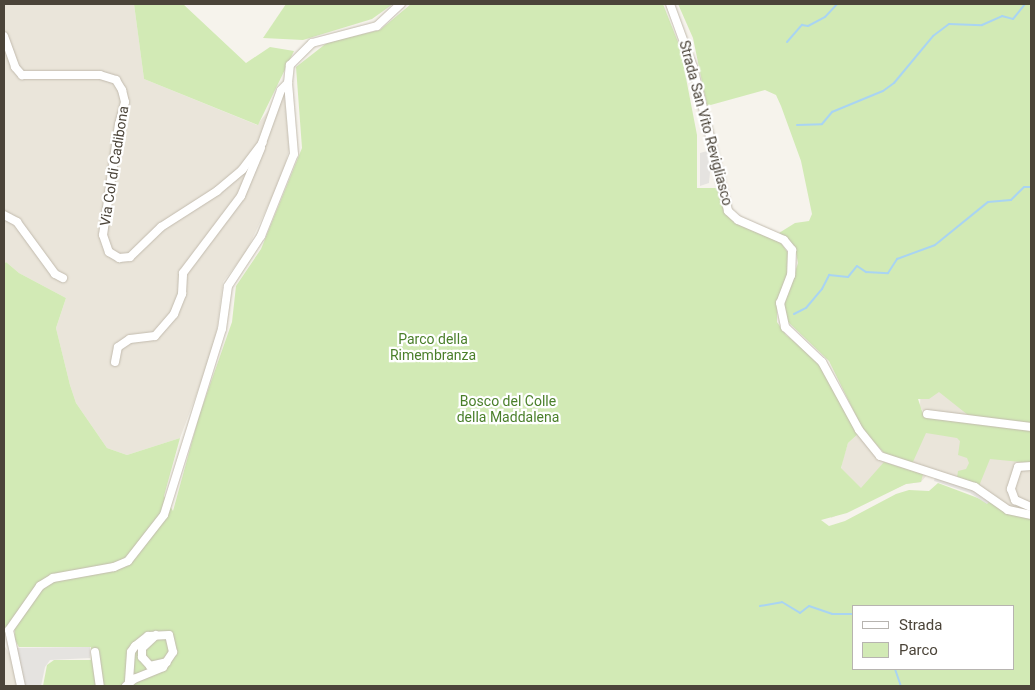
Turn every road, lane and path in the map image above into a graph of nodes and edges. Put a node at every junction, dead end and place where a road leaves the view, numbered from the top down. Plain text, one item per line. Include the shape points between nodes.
1 (401, 4) edge
2 (670, 4) edge
3 (4, 36) edge
4 (288, 83) junction
5 (262, 143) junction
6 (4, 215) edge
7 (63, 278) dead end
8 (115, 362) dead end
9 (927, 414) dead end
10 (1031, 427) edge
11 (1031, 466) edge
12 (1031, 508) edge
13 (1031, 515) edge
14 (156, 636) junction
15 (96, 652) dead end
16 (168, 661) junction
17 (127, 684) edge
18 (20, 686) edge
19 (100, 686) edge

1 - 4 street via 377,26 312,43 290,65
2 - 13 street, Strada San Vito Revigliasco via 691,60 728,211 738,220 784,240 792,250 791,275 780,303 785,327 822,362 859,430 880,456 975,487 1008,510
3 - 5 street, Via Col di Cadibona via 15,67 22,75 100,75 116,80 122,90 125,102 103,235 109,252 118,258 130,257 161,228 217,191 242,170
4 - 5 street, Via Col di Cadibona via 281,90
4 - 18 street via 294,154 261,236 228,286 220,338 164,515 128,561 114,568 53,578 40,586 9,630
5 - 8 street, Via Col di Cadibona via 241,196 183,273 182,294 174,314 155,336 130,339 118,347
6 - 7 street via 17,222 54,274
9 - 10 street
11 - 12 street via 1018,467 1011,489 1015,500
14 - 16 street via 171,638 173,648
14 - 16 street via 142,648 142,658 150,666
14 - 17 street via 144,638 132,649
15 - 19 street
16 - 17 street via 159,670

